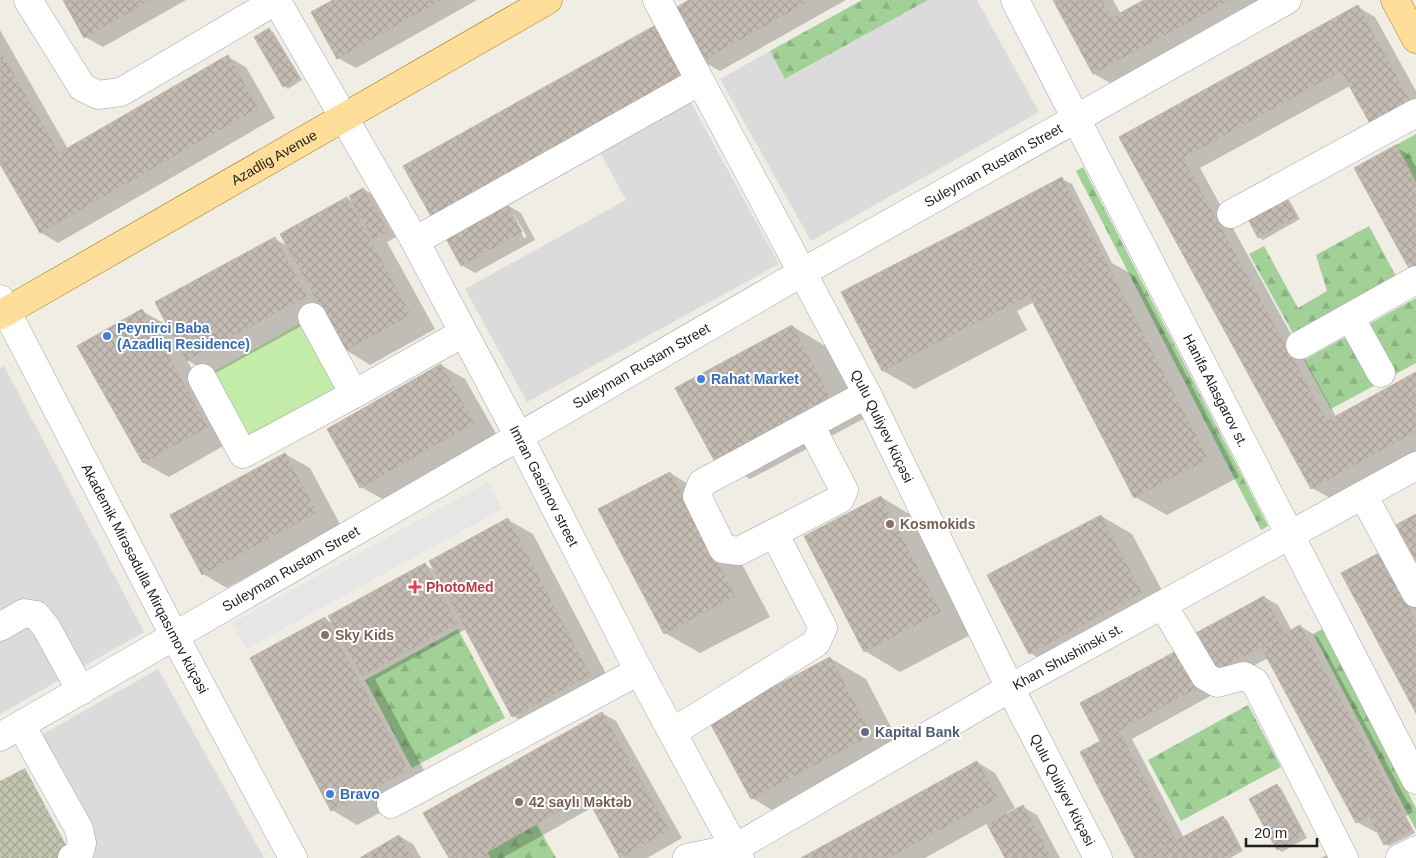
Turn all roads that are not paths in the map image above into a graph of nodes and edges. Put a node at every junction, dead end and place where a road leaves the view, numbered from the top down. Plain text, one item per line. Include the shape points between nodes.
1 (28, 0) edge
2 (276, 0) edge
3 (548, 0) edge
4 (657, 0) edge
5 (1015, 0) edge
6 (1287, 0) edge
7 (1395, 0) edge
8 (1416, 39) edge
9 (700, 81) junction
10 (1416, 113) edge
11 (344, 115) junction
12 (1077, 118) junction
13 (1231, 214) dead end
14 (415, 241) junction
15 (803, 272) junction
16 (1416, 280) edge
17 (2, 308) edge
18 (312, 317) dead end
19 (1350, 317) junction
20 (463, 333) junction
21 (1300, 345) dead end
22 (1381, 373) dead end
23 (202, 378) dead end
24 (354, 394) junction
25 (867, 394) junction
26 (810, 425) junction
27 (519, 437) junction
28 (1416, 466) edge
29 (1363, 495) junction
30 (774, 533) junction
31 (1291, 534) junction
32 (1413, 581) edge
33 (1163, 605) junction
34 (0, 627) edge
35 (175, 637) junction
36 (639, 671) junction
37 (1010, 688) junction
38 (81, 691) junction
39 (11, 731) edge
40 (673, 732) junction
41 (1416, 780) edge
42 (391, 804) dead end
43 (1416, 850) edge
44 (734, 855) edge
45 (72, 858) edge
46 (293, 858) edge
47 (687, 858) edge
48 (1098, 858) edge
49 (1344, 858) edge
50 (1400, 858) edge

1 - 2 street via 82,87 98,95 121,92
2 - 11 street, Imran Gasimov street
3 - 11 main road, Azadlig Avenue
4 - 9 street, Qulu Quliyev küçəsi
5 - 12 street, Hanifa Alasgarov st.
6 - 12 street, Suleyman Rustam Street
7 - 8 main road
9 - 14 street
9 - 15 street, Qulu Quliyev küçəsi
10 - 13 street
11 - 14 street, Imran Gasimov street
11 - 17 main road, Azadlig Avenue
12 - 15 street, Suleyman Rustam Street
12 - 31 street, Hanifa Alasgarov st.
14 - 20 street, Imran Gasimov street
15 - 25 street, Qulu Quliyev küçəsi
15 - 27 street, Suleyman Rustam Street
16 - 19 street
17 - 35 street, Akademik Mirəsədulla Mirqasımov küçəsi
18 - 24 street
19 - 21 street
19 - 22 street
20 - 24 street
20 - 27 street, Imran Gasimov street
23 - 24 street via 243,454
25 - 26 street
25 - 37 street, Qulu Quliyev küçəsi
26 - 30 street via 844,490 840,499
26 - 30 street via 702,483 697,496 723,549 739,551
27 - 35 street, Suleyman Rustam Street
27 - 36 street, Imran Gasimov street
28 - 29 street, Khan Shushinski st.
29 - 31 street, Khan Shushinski st.
29 - 32 street
30 - 40 street via 823,628 816,643
31 - 33 street, Khan Shushinski st.
31 - 41 street, Hanifa Alasgarov st.
33 - 37 street, Khan Shushinski st.
33 - 49 street via 1205,676 1217,683 1244,676 1255,682
34 - 38 street via 24,613 36,615
35 - 38 street, Suleyman Rustam Street
35 - 46 street, Akademik Mirəsədulla Mirqasımov küçəsi
36 - 40 street, Imran Gasimov street
36 - 42 street
37 - 44 street, Khan Shushinski st.
37 - 48 street, Qulu Quliyev küçəsi
38 - 39 street, Suleyman Rustam Street
39 - 45 street via 79,829 82,843 79,854
40 - 44 street, Imran Gasimov street
43 - 50 street
44 - 47 street, Khan Shushinski st.

